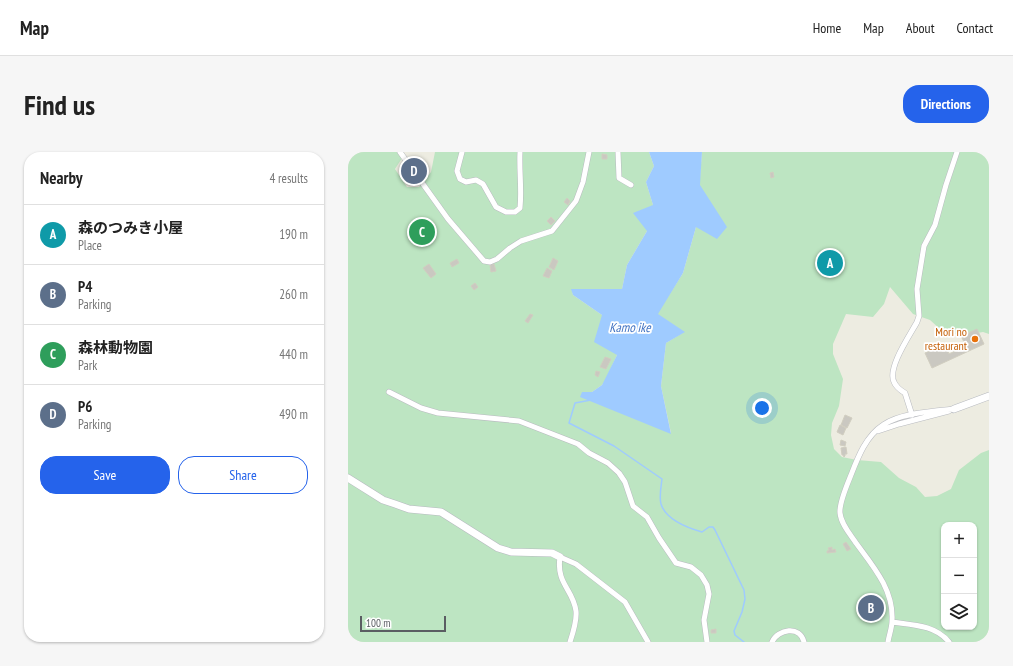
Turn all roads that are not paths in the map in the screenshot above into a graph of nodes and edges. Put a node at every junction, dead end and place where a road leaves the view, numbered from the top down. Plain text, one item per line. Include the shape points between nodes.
1 (400, 152) edge
2 (462, 152) edge
3 (520, 152) edge
4 (589, 152) edge
5 (618, 152) edge
6 (957, 152) edge
7 (631, 185) dead end
8 (389, 392) dead end
9 (989, 396) edge
10 (954, 409) junction
11 (912, 415) junction
12 (875, 432) junction
13 (348, 478) edge
14 (560, 557) junction
15 (892, 622) junction
16 (570, 642) edge
17 (648, 642) edge
18 (708, 642) edge
19 (772, 642) edge
20 (804, 642) edge
21 (888, 642) edge
22 (949, 642) edge

1 - 4 street via 448,219 484,261 490,262 521,241 552,231 576,202
2 - 3 street via 458,171 460,179 466,182 476,180 483,184 496,207 506,212 515,212 520,208 521,197
5 - 7 street via 618,178
6 - 11 street via 935,225 924,246 917,289 919,316 897,357 893,371 893,381 905,393
8 - 18 street via 421,408 438,413 519,421 578,444 608,463 625,482 633,506 647,517 676,563 691,567 702,575 709,594 704,620
9 - 10 street
10 - 11 street
10 - 12 street
11 - 12 street via 893,420
12 - 15 street via 853,468 840,513 843,524 886,588 891,604
13 - 14 street via 383,500 409,509 441,512 498,548 511,552 552,553
14 - 16 street via 560,574 576,612
14 - 17 street via 576,564 625,602
15 - 21 street
15 - 22 street via 930,627
19 - 20 street via 777,635 794,630

